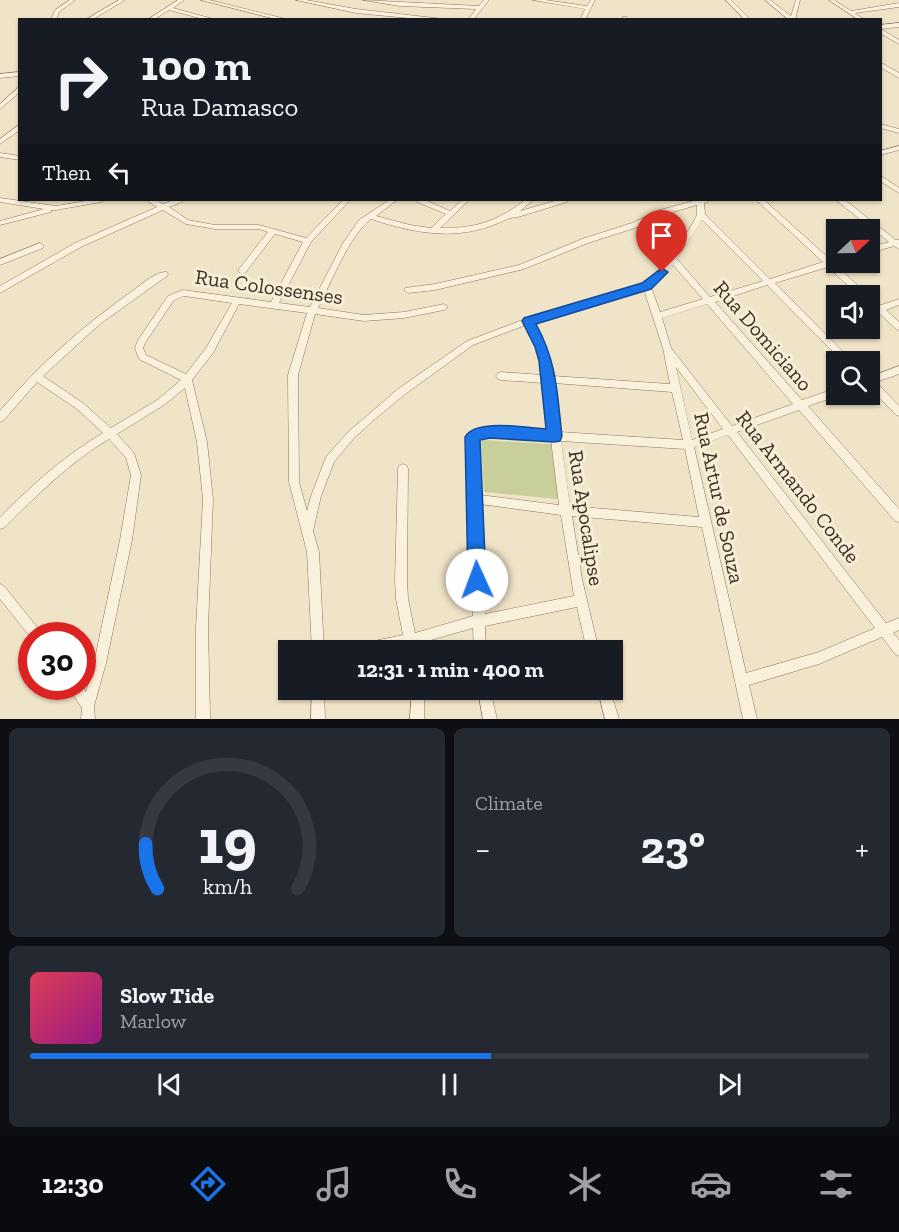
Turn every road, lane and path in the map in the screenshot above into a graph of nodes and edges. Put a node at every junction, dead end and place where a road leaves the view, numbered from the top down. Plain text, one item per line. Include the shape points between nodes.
1 (73, 0) edge
2 (123, 0) edge
3 (182, 0) edge
4 (203, 0) edge
5 (298, 0) edge
6 (365, 0) edge
7 (472, 0) edge
8 (487, 0) edge
9 (535, 0) edge
10 (593, 0) edge
11 (728, 0) edge
12 (767, 0) edge
13 (798, 0) edge
14 (831, 0) edge
15 (899, 5) edge
16 (471, 7) junction
17 (167, 8) junction
18 (482, 8) junction
19 (588, 8) junction
20 (255, 12) junction
21 (852, 12) junction
22 (54, 18) edge
23 (91, 18) edge
24 (151, 18) edge
25 (207, 18) edge
26 (246, 18) edge
27 (280, 18) edge
28 (429, 18) edge
29 (472, 18) edge
30 (583, 18) edge
31 (747, 18) edge
32 (791, 18) edge
33 (792, 18) edge
34 (860, 18) edge
35 (899, 25) edge
36 (882, 31) edge
37 (899, 42) edge
38 (882, 65) edge
39 (18, 74) edge
40 (0, 76) edge
41 (899, 76) edge
42 (18, 90) edge
43 (0, 107) edge
44 (882, 127) edge
45 (891, 129) junction
46 (18, 130) edge
47 (899, 131) edge
48 (899, 139) edge
49 (0, 142) edge
50 (899, 148) edge
51 (882, 152) edge
52 (0, 155) edge
53 (18, 158) edge
54 (882, 178) edge
55 (899, 191) edge
56 (0, 200) edge
57 (95, 201) edge
58 (154, 201) edge
59 (177, 201) edge
60 (346, 201) edge
61 (392, 201) edge
62 (422, 201) edge
63 (465, 201) edge
64 (528, 201) edge
65 (561, 201) edge
66 (700, 201) edge
67 (703, 201) edge
68 (761, 201) edge
69 (842, 201) edge
70 (56, 208) junction
71 (165, 208) junction
72 (449, 213) junction
73 (700, 215) junction
74 (369, 216) junction
75 (510, 216) junction
76 (0, 223) edge
77 (273, 231) junction
78 (432, 231) junction
79 (308, 241) junction
80 (897, 243) edge
81 (40, 246) dead end
82 (880, 247) edge
83 (826, 256) edge
84 (673, 260) junction
85 (0, 262) edge
86 (826, 264) edge
87 (242, 271) dead end
88 (843, 273) edge
89 (164, 274) dead end
90 (770, 281) junction
91 (855, 285) edge
92 (647, 286) junction
93 (0, 289) edge
94 (408, 290) dead end
95 (237, 300) junction
96 (709, 300) junction
97 (899, 302) edge
98 (274, 305) junction
99 (444, 307) dead end
100 (880, 309) joint
101 (312, 310) junction
102 (658, 316) junction
103 (528, 321) junction
104 (899, 327) edge
105 (667, 348) junction
106 (838, 351) edge
107 (899, 370) edge
108 (36, 376) junction
109 (501, 376) dead end
110 (880, 378) edge
111 (187, 379) junction
112 (549, 380) junction
113 (675, 388) junction
114 (880, 392) edge
115 (826, 397) edge
116 (800, 406) junction
117 (899, 412) edge
118 (0, 418) edge
119 (730, 431) junction
120 (109, 434) junction
121 (554, 436) junction
122 (689, 446) junction
123 (403, 469) dead end
124 (475, 498) junction
125 (564, 510) junction
126 (899, 517) edge
127 (704, 522) junction
128 (0, 524) edge
129 (308, 530) junction
130 (0, 590) edge
131 (579, 602) junction
132 (478, 621) junction
133 (26, 622) edge
134 (899, 624) edge
135 (885, 631) junction
136 (318, 640) edge
137 (410, 640) edge
138 (427, 640) edge
139 (479, 640) edge
140 (590, 640) edge
141 (899, 650) edge
142 (741, 681) junction
143 (318, 700) edge
144 (418, 700) edge
145 (486, 700) edge
146 (607, 700) edge
147 (88, 712) edge
148 (203, 719) edge
149 (318, 719) edge
150 (417, 719) edge
151 (490, 719) edge
152 (612, 719) edge
153 (750, 719) edge

1 - 22 street
2 - 23 street
3 - 17 street
4 - 20 street
5 - 28 street via 356,11
6 - 16 street
7 - 16 street
8 - 18 street
9 - 19 street
10 - 19 street
11 - 31 street
12 - 32 street
13 - 33 street
14 - 21 street
15 - 21 street
16 - 18 street
17 - 24 street
17 - 25 street
18 - 29 street
19 - 30 street
20 - 26 street
20 - 27 street
21 - 34 street
35 - 36 street
36 - 37 street
38 - 41 street
39 - 40 street
42 - 43 street
44 - 45 street
45 - 47 street
45 - 48 street
46 - 49 street
50 - 51 street
52 - 53 street
54 - 55 street
56 - 70 street
57 - 70 street
58 - 71 street
59 - 71 street
60 - 79 street
61 - 74 street
62 - 72 street
63 - 72 street
64 - 75 street
65 - 75 street
66 - 94 street via 521,267
67 - 73 street
68 - 83 street
69 - 80 street
70 - 76 street
71 - 77 street via 196,225
71 - 93 street via 78,245
72 - 78 street
73 - 84 street
73 - 90 street
74 - 78 street via 399,227
74 - 101 street via 347,243
75 - 78 street via 480,227
77 - 79 street
77 - 87 street
79 - 98 street
80 - 82 street
81 - 85 street
84 - 92 street
84 - 96 street, Rua Domiciano
86 - 90 street
88 - 91 street
89 - 108 street via 90,326
90 - 96 street
90 - 106 street
92 - 102 street, Rua Artur de Souza
92 - 103 street
95 - 98 street, Rua Colossenses
95 - 111 street via 219,336
95 - 111 street, Rua Colossenses via 190,293 176,295 146,335 139,348 142,357
96 - 102 street
96 - 116 street, Rua Domiciano
97 - 100 street
98 - 101 street, Rua Colossenses
99 - 101 street, Rua Colossenses via 381,318
100 - 104 street
101 - 129 street via 296,360 292,393 294,482
102 - 105 street, Rua Artur de Souza
103 - 112 street, Rua Apocalipse via 542,347
103 - 129 street via 484,336 456,352 351,435 326,469
105 - 113 street, Rua Artur de Souza
105 - 119 street, Rua Armando Conde
107 - 110 street
108 - 118 street
108 - 120 street via 80,406
109 - 112 street
111 - 120 street via 159,403
111 - 148 street via 202,442 208,499 202,627
112 - 113 street
112 - 121 street, Rua Apocalipse
113 - 122 street, Rua Artur de Souza
114 - 117 street
115 - 116 street
116 - 119 street
116 - 126 street, Rua Domiciano
119 - 122 street
119 - 135 street, Rua Armando Conde
120 - 128 street via 54,472
120 - 147 street via 130,456 136,475 115,595
121 - 122 street
121 - 124 street via 480,432 473,437
121 - 125 street, Rua Apocalipse
122 - 127 street, Rua Artur de Souza
123 - 137 street via 401,580
124 - 125 street
124 - 132 street
125 - 127 street
125 - 131 street, Rua Apocalipse
127 - 142 street, Rua Artur de Souza
129 - 136 street via 316,581
130 - 133 street
131 - 132 street
131 - 140 street, Rua Apocalipse
132 - 138 street
132 - 139 street
134 - 135 street
135 - 141 street, Rua Armando Conde
135 - 142 street
142 - 153 street, Rua Artur de Souza
143 - 149 street
144 - 150 street
145 - 151 street
146 - 152 street

